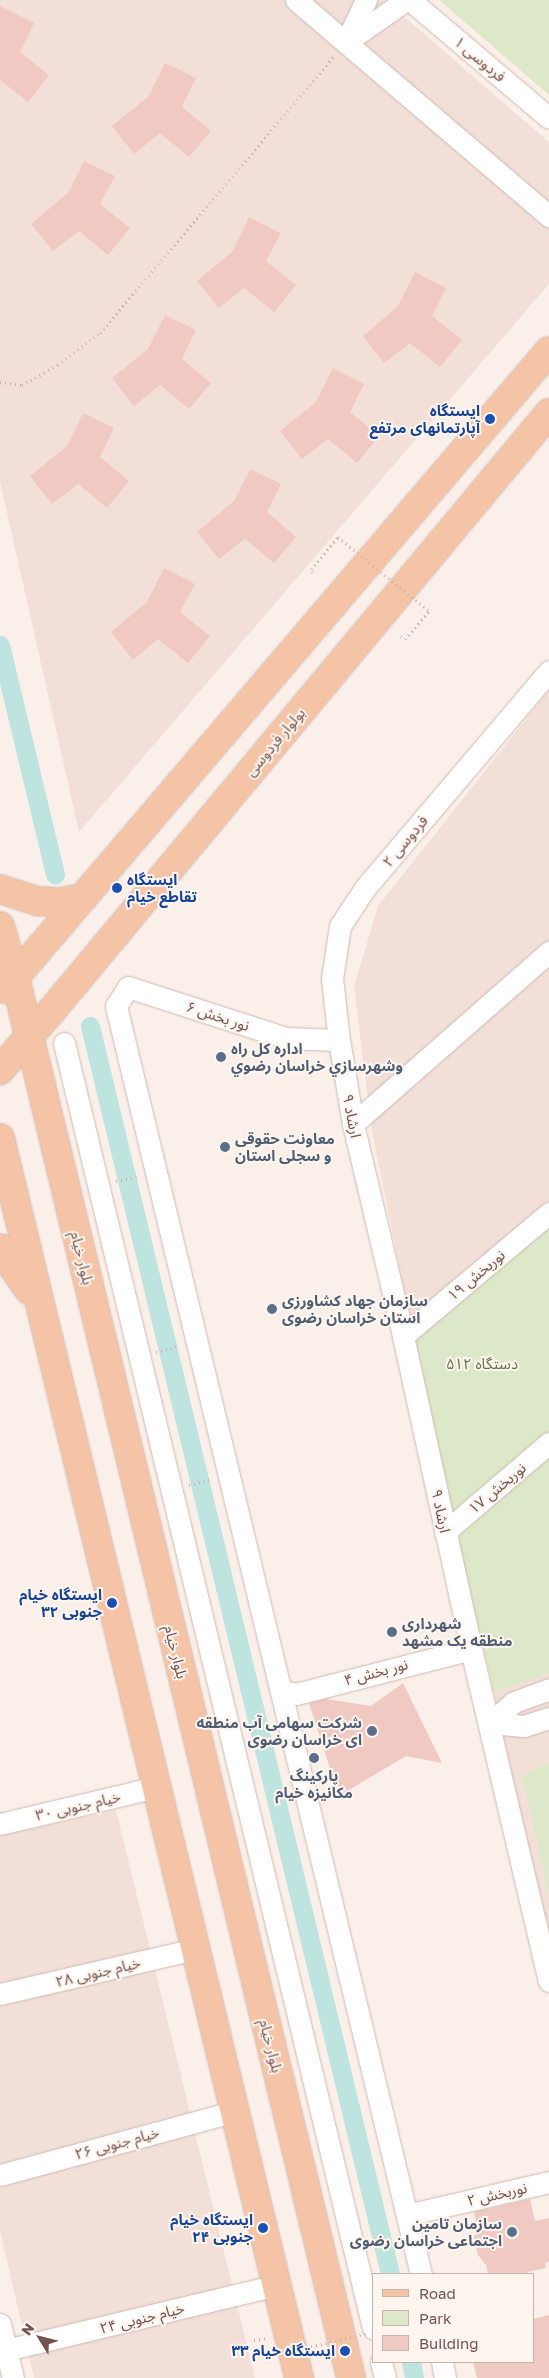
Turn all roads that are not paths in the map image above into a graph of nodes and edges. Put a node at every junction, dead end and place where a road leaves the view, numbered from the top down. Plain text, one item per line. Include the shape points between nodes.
1 (296, 0) edge
2 (366, 0) edge
3 (406, 0) edge
4 (410, 0) edge
5 (346, 42) junction
6 (549, 118) edge
7 (549, 216) edge
8 (549, 351) edge
9 (549, 413) edge
10 (549, 671) edge
11 (0, 889) edge
12 (82, 898) junction
13 (0, 926) edge
14 (549, 952) edge
15 (7, 986) edge
16 (28, 1039) junction
17 (339, 1040) junction
18 (64, 1043) dead end
19 (0, 1070) edge
20 (353, 1124) junction
21 (0, 1138) edge
22 (549, 1213) edge
23 (0, 1248) edge
24 (43, 1315) junction
25 (403, 1336) junction
26 (549, 1443) edge
27 (445, 1532) junction
28 (471, 1649) junction
29 (549, 1689) edge
30 (281, 1691) junction
31 (549, 1718) edge
32 (490, 1723) junction
33 (157, 1787) junction
34 (0, 1824) edge
35 (196, 1949) junction
36 (549, 1981) edge
37 (0, 1994) edge
38 (235, 2111) junction
39 (0, 2175) edge
40 (549, 2182) edge
41 (415, 2213) dead end
42 (421, 2273) edge
43 (277, 2285) junction
44 (0, 2324) edge
45 (370, 2331) edge
46 (6, 2350) junction
47 (381, 2363) edge
48 (442, 2363) edge
49 (13, 2378) edge
50 (299, 2378) edge
51 (351, 2378) edge
52 (385, 2378) edge
53 (446, 2378) edge

1 - 5 street
2 - 5 street
3 - 5 street
4 - 6 street, فردوسی ۱
5 - 7 street
8 - 12 main road
9 - 16 main road, بولوار فردوسی
10 - 17 street, فردوسی ۲ via 365,888 340,926 332,978
11 - 12 main road via 38,901
12 - 15 main road
13 - 15 main road, بلوار خیام
14 - 20 street
15 - 16 main road, بلوار خیام
16 - 19 main road, بولوار فردوسی
16 - 51 main road, بلوار خیام
17 - 20 street, ارشاد ۹
17 - 30 street, نور بخش ۶ via 286,1038 128,987 116,1006
18 - 45 street
20 - 25 street, ارشاد ۹
21 - 24 main road
22 - 25 street, نوربخش ۱۹
23 - 24 main road
24 - 33 main road
25 - 27 street, ارشاد ۹
26 - 27 street, نوربخش ۱۷
27 - 28 street, ارشاد ۹
28 - 30 street, نور بخش ۴ via 296,1694
28 - 32 street, ارشاد ۹
29 - 32 street via 514,1702
30 - 42 street
31 - 32 street via 524,1726
32 - 36 street, ارشاد ۹
33 - 34 street, خیام جنوبی ۳۰
33 - 35 main road
35 - 37 street, خیام جنوبی ۲۸
35 - 38 main road
38 - 39 street, خیام جنوبی ۲۶
38 - 43 main road
40 - 41 street, نوربخش ۲
43 - 46 street, خیام جنوبی ۲۴
43 - 50 main road
44 - 46 street
46 - 49 street
47 - 52 street
48 - 53 street

